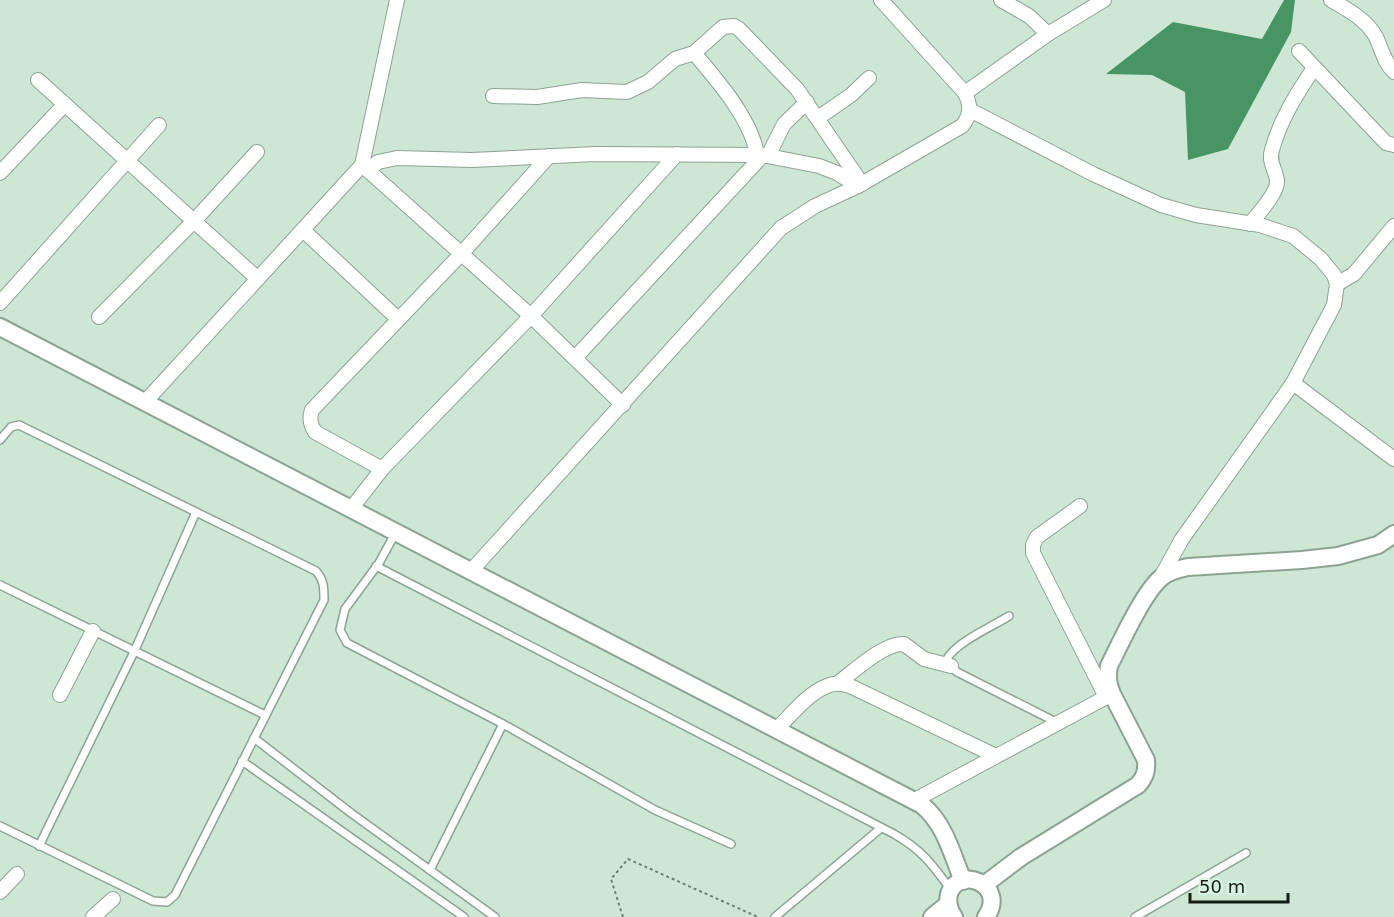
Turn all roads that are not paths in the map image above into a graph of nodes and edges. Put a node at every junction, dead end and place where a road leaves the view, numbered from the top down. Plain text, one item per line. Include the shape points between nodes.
1 (397, 0) edge
2 (881, 0) edge
3 (1002, 0) edge
4 (1104, 0) edge
5 (1331, 0) edge
6 (1048, 33) junction
7 (1299, 51) dead end
8 (694, 53) junction
9 (1314, 68) junction
10 (1394, 72) edge
11 (869, 78) dead end
12 (38, 80) dead end
13 (965, 93) junction
14 (493, 96) dead end
15 (807, 102) junction
16 (65, 104) junction
17 (970, 110) junction
18 (818, 118) junction
19 (159, 125) dead end
20 (1394, 145) edge
21 (257, 152) dead end
22 (677, 154) junction
23 (762, 155) junction
24 (549, 156) junction
25 (127, 161) junction
26 (365, 167) junction
27 (0, 174) edge
28 (860, 185) junction
29 (194, 221) junction
30 (1250, 224) junction
31 (1394, 226) edge
32 (303, 230) junction
33 (462, 253) junction
34 (258, 279) junction
35 (1337, 284) junction
36 (0, 303) edge
37 (531, 316) junction
38 (99, 317) dead end
39 (398, 319) junction
40 (0, 327) edge
41 (575, 357) junction
42 (1293, 383) junction
43 (145, 402) junction
44 (623, 405) junction
45 (0, 441) edge
46 (1394, 459) edge
47 (382, 469) junction
48 (1080, 506) dead end
49 (351, 509) junction
50 (196, 512) junction
51 (396, 532) junction
52 (1394, 534) edge
53 (376, 566) junction
54 (471, 572) junction
55 (1161, 578) junction
56 (0, 585) edge
57 (1009, 616) dead end
58 (93, 631) junction
59 (134, 652) junction
60 (951, 666) junction
61 (838, 683) junction
62 (60, 695) dead end
63 (1109, 695) junction
64 (265, 715) junction
65 (1058, 723) junction
66 (502, 724) junction
67 (776, 729) junction
68 (254, 738) junction
69 (996, 756) junction
70 (242, 760) junction
71 (913, 801) junction
72 (0, 826) edge
73 (881, 828) junction
74 (731, 844) dead end
75 (39, 846) junction
76 (1246, 853) dead end
77 (430, 870) junction
78 (17, 874) dead end
79 (984, 885) junction
80 (0, 891) edge
81 (954, 898) edge
82 (113, 899) dead end
83 (990, 915) edge
84 (93, 917) edge
85 (464, 917) edge
86 (495, 917) edge
87 (775, 917) edge
88 (932, 917) edge
89 (1135, 917) edge

1 - 26 street
2 - 13 street
3 - 6 street
4 - 6 street
5 - 10 street via 1369,27
6 - 13 street
7 - 9 street
8 - 14 street via 675,59 648,82 627,92 582,90 537,97
8 - 15 street via 723,27 734,26
8 - 23 street via 748,126
9 - 20 street via 1386,143
9 - 30 street via 1290,106 1272,149 1275,190
11 - 18 street
12 - 16 street
13 - 17 street
15 - 18 street
15 - 23 street via 784,124
16 - 25 street
16 - 27 street
17 - 28 street via 962,126
17 - 30 street via 1161,205
18 - 28 street
19 - 25 street
21 - 29 street
22 - 23 street
22 - 24 street
22 - 37 street
23 - 28 street via 819,166
23 - 41 street
24 - 26 street via 397,158
24 - 33 street
25 - 29 street
25 - 36 street
26 - 32 street
26 - 33 street
28 - 44 street via 815,206 781,228
29 - 34 street
29 - 38 street
30 - 35 street via 1293,236 1330,268
31 - 35 street via 1354,274
32 - 34 street
32 - 39 street
33 - 37 street
33 - 39 street
34 - 43 street
35 - 42 street via 1334,305
37 - 41 street
37 - 47 street
39 - 47 street via 312,410 310,417 315,432
40 - 43 street
41 - 44 street
42 - 46 street
42 - 55 street via 1182,539
43 - 49 street
44 - 54 street
45 - 50 lane via 11,427 19,425
47 - 49 street
48 - 63 street via 1037,537 1033,553
49 - 51 street
50 - 59 lane
50 - 64 lane via 316,571 321,577 324,600
51 - 53 lane
51 - 54 street
52 - 55 street via 1378,545 1338,556 1188,567
53 - 66 lane via 345,609 340,630 343,639
53 - 73 lane
54 - 67 street
55 - 63 street via 1138,611 1109,666
56 - 58 lane
57 - 60 lane via 950,653 947,659
58 - 59 lane
58 - 62 street
59 - 64 lane
59 - 75 lane
60 - 61 street via 924,659 900,643 878,653
60 - 65 lane
61 - 67 street via 814,694
61 - 69 street
63 - 65 street
63 - 79 street via 1146,760 1144,777 1138,785 1021,857
64 - 68 lane
65 - 69 street
66 - 74 lane via 655,810
66 - 77 lane
67 - 71 street
68 - 70 lane
68 - 77 lane
69 - 71 street
70 - 75 lane via 175,895 167,902 153,901
70 - 85 lane
71 - 81 street via 940,824
72 - 75 lane
73 - 81 lane via 924,854
73 - 87 lane
76 - 89 lane
77 - 86 lane
78 - 80 street
79 - 81 street via 977,881
79 - 83 street via 991,896
81 - 88 street
82 - 84 street

